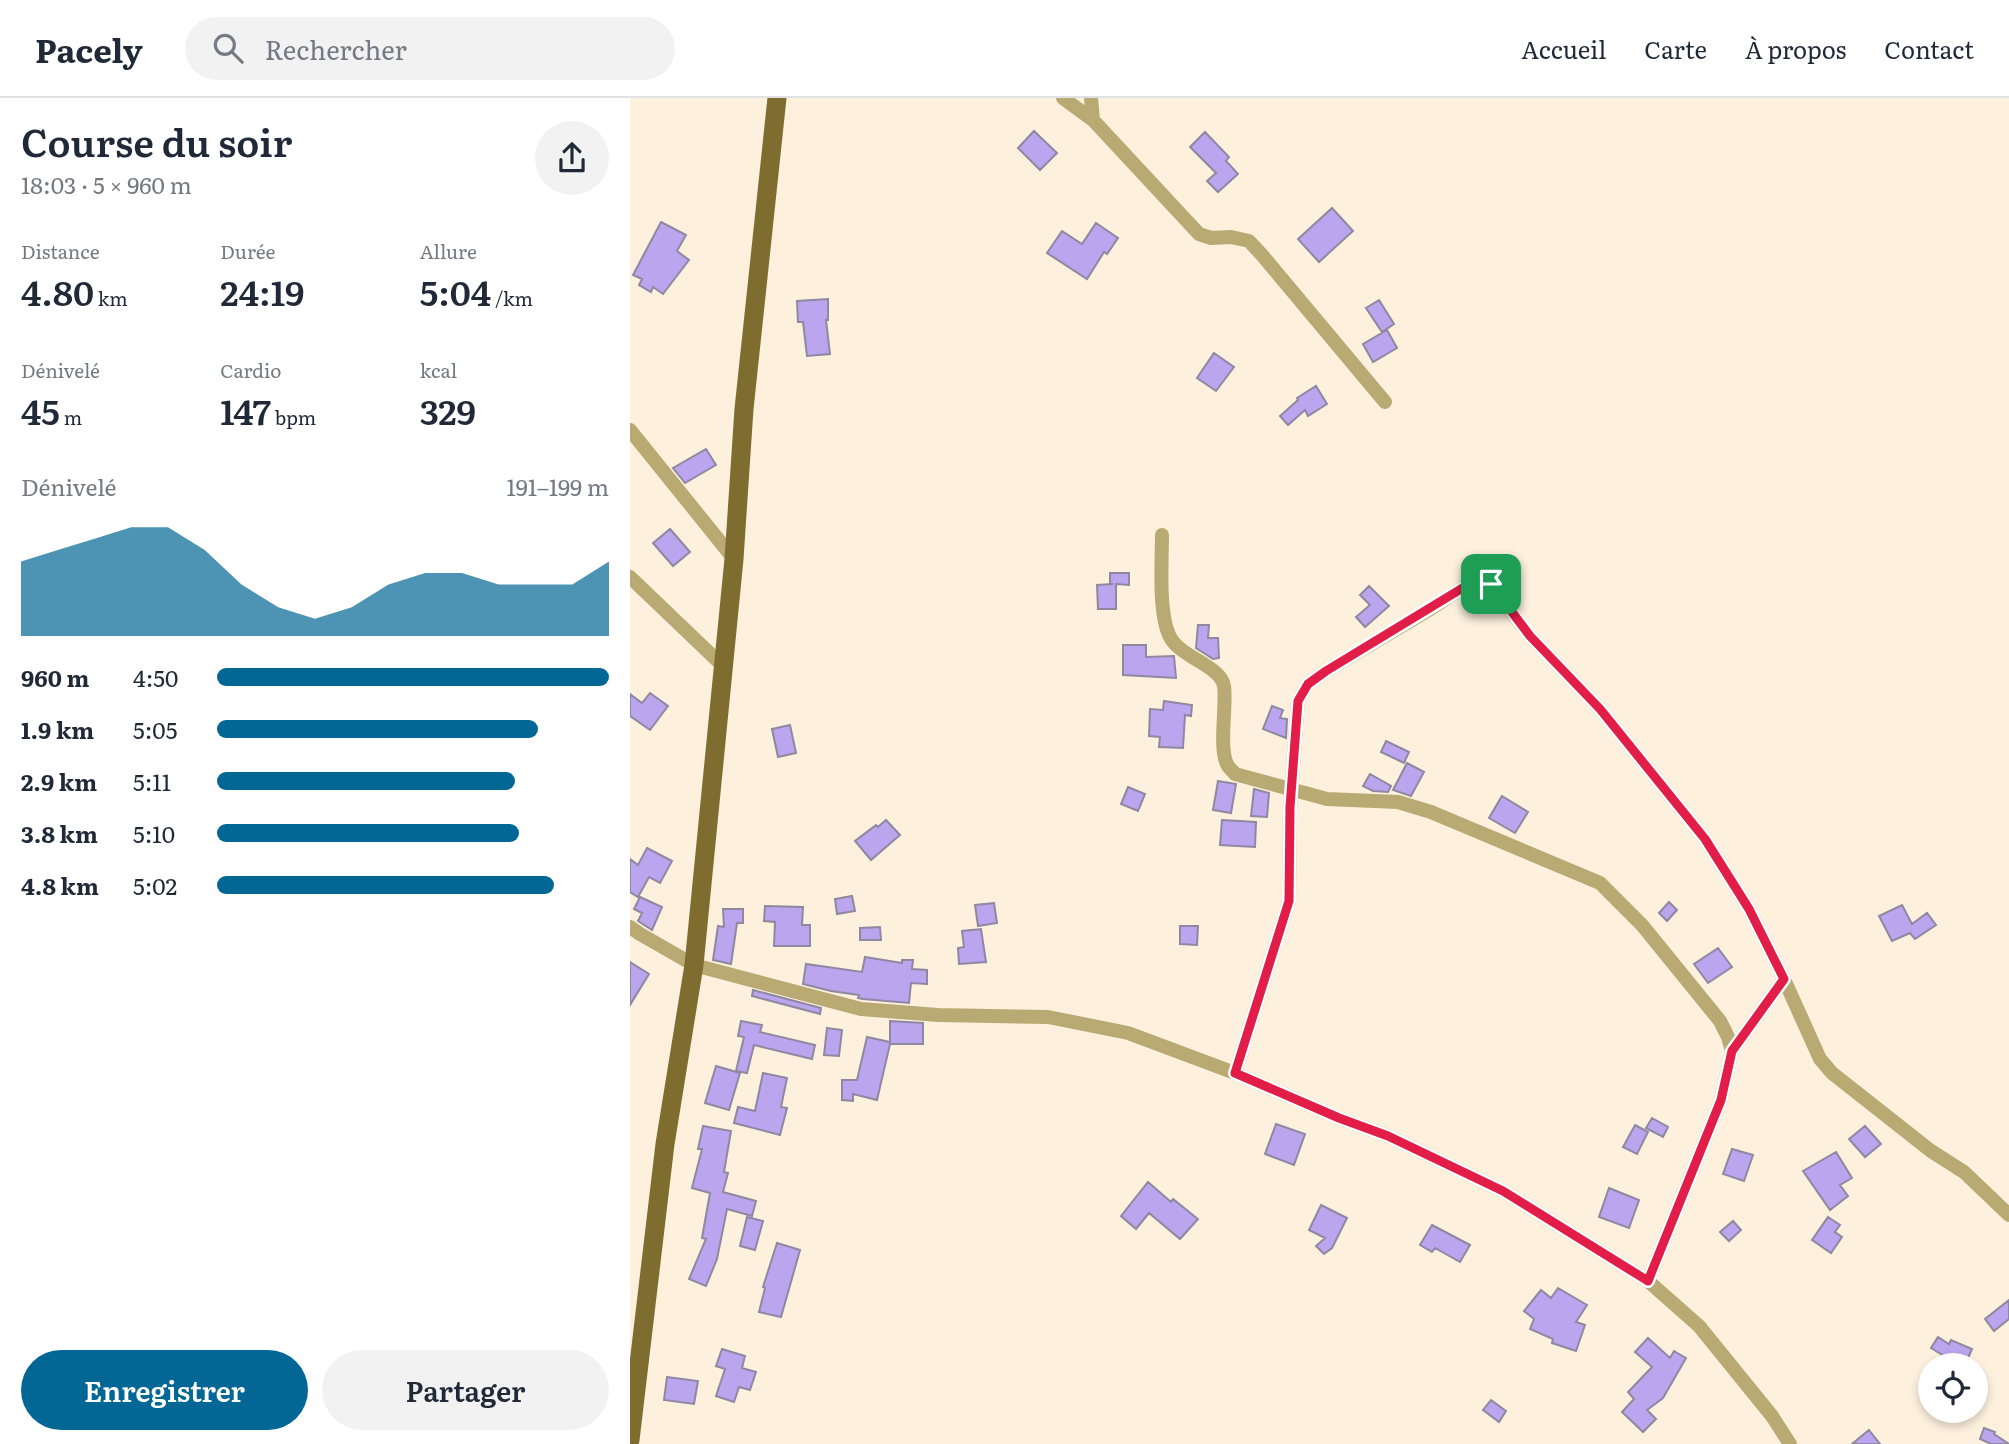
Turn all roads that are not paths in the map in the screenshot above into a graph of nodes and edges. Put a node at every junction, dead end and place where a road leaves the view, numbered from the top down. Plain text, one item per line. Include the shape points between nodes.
1 (776, 98) edge
2 (1063, 98) edge
3 (1091, 98) edge
4 (1093, 120) junction
5 (1385, 402) dead end
6 (630, 430) edge
7 (1162, 535) dead end
8 (734, 559) junction
9 (630, 577) edge
10 (723, 666) junction
11 (1292, 790) junction
12 (630, 927) edge
13 (694, 965) junction
14 (1784, 979) junction
15 (1732, 1051) junction
16 (1235, 1073) junction
17 (2009, 1215) edge
18 (1648, 1281) junction
19 (630, 1435) edge
20 (1790, 1444) edge

1 - 8 main road via 744,410
2 - 4 street
3 - 4 street
4 - 5 street via 1199,234 1248,241
6 - 8 street
7 - 11 street via 1163,611 1170,637 1224,683 1227,765 1235,774
8 - 10 main road
9 - 10 street
10 - 13 main road
11 - 14 street via 1298,701 1308,684 1468,584 1486,579 1705,839 1749,909
11 - 15 street via 1327,799 1398,802 1422,809 1600,883 1642,925 1720,1021
11 - 16 street via 1289,901
12 - 13 street
13 - 16 street via 861,1009 1048,1017 1089,1024 1128,1033
13 - 19 main road via 665,1144
14 - 15 street
14 - 17 street via 1820,1059 1832,1073 1964,1172
15 - 18 street via 1721,1100
16 - 18 street via 1388,1136 1503,1191
18 - 20 street via 1699,1326

